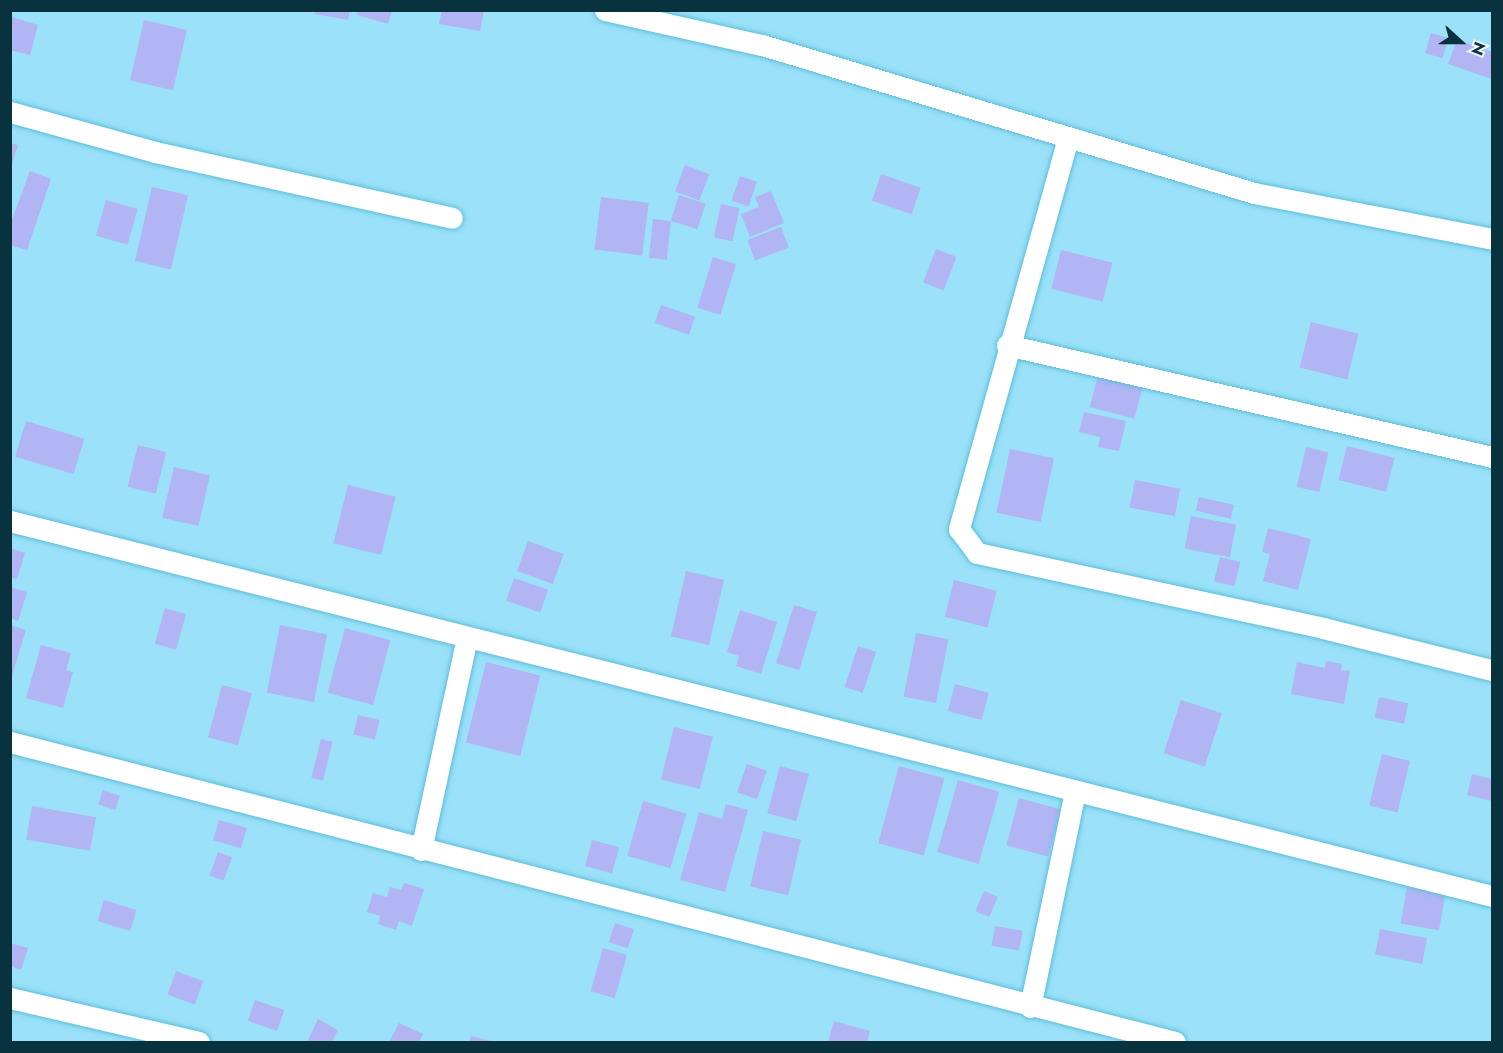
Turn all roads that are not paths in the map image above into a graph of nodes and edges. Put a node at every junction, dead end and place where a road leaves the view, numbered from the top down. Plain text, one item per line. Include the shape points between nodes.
1 (605, 10) edge
2 (10, 112) edge
3 (1068, 138) junction
4 (452, 219) dead end
5 (1492, 239) edge
6 (1007, 345) junction
7 (1492, 457) edge
8 (10, 521) edge
9 (467, 637) junction
10 (1492, 670) edge
11 (10, 742) edge
12 (1075, 791) junction
13 (421, 850) junction
14 (1492, 896) edge
15 (10, 998) edge
16 (1030, 1007) junction
17 (199, 1042) edge
18 (1175, 1042) edge

1 - 3 street via 762,45
2 - 4 street via 155,152
3 - 5 street via 1254,193
3 - 6 street
6 - 7 street
6 - 10 street via 959,529 977,553
8 - 9 street
9 - 12 street
9 - 13 street
11 - 13 street
12 - 14 street
12 - 16 street
13 - 16 street
15 - 17 street
16 - 18 street

